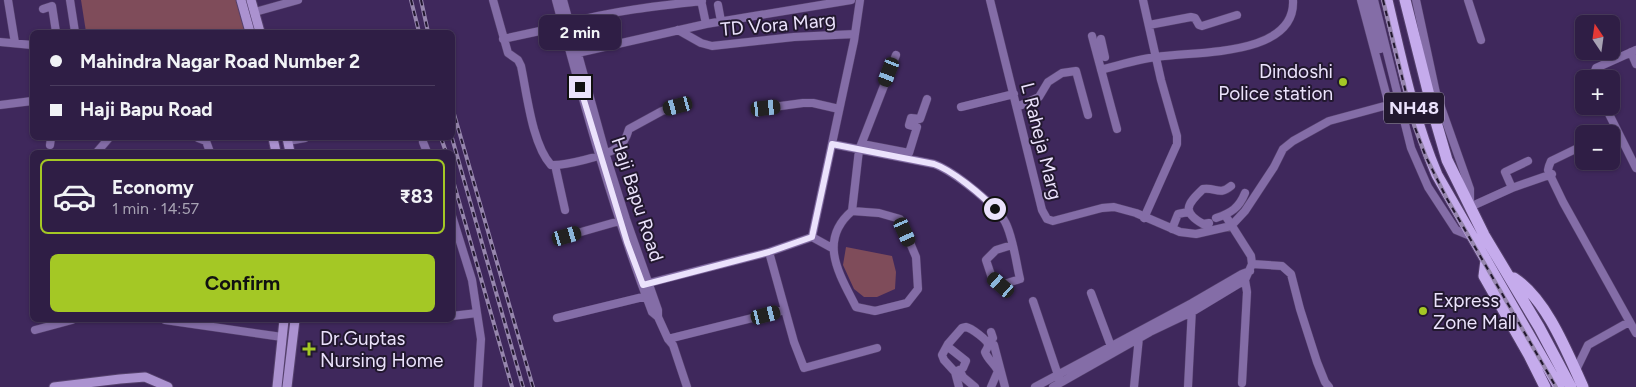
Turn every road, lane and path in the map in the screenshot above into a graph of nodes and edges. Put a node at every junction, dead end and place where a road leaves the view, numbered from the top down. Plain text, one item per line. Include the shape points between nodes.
1 (8, 0) edge
2 (70, 0) edge
3 (241, 0) edge
4 (251, 0) edge
5 (298, 0) edge
6 (493, 0) edge
7 (556, 0) edge
8 (562, 0) edge
9 (796, 0) edge
10 (851, 0) edge
11 (860, 0) edge
12 (990, 0) edge
13 (1143, 0) edge
14 (1294, 0) edge
15 (1361, 0) edge
16 (1368, 0) edge
17 (1374, 0) edge
18 (1387, 0) edge
19 (1406, 0) edge
20 (1416, 0) edge
21 (1468, 0) edge
22 (702, 1) edge
23 (61, 5) dead end
24 (718, 5) dead end
25 (52, 6) junction
26 (43, 8) dead end
27 (797, 9) junction
28 (254, 12) junction
29 (1237, 15) dead end
30 (722, 21) junction
31 (706, 24) junction
32 (1149, 25) junction
33 (566, 26) junction
34 (56, 30) edge
35 (75, 30) edge
36 (249, 30) edge
37 (259, 30) edge
38 (678, 30) junction
39 (855, 34) junction
40 (1092, 36) dead end
41 (503, 39) junction
42 (1481, 40) dead end
43 (0, 42) edge
44 (15, 43) junction
45 (30, 45) edge
46 (1099, 45) junction
47 (1633, 51) edge
48 (574, 54) junction
49 (896, 55) dead end
50 (1157, 56) junction
51 (1105, 57) dead end
52 (1636, 64) edge
53 (1101, 70) junction
54 (1595, 70) edge
55 (1014, 94) junction
56 (927, 98) dead end
57 (30, 101) edge
58 (1394, 104) junction
59 (0, 105) edge
60 (678, 106) dead end
61 (961, 106) dead end
62 (1017, 107) junction
63 (766, 108) dead end
64 (839, 109) junction
65 (1088, 115) dead end
66 (1116, 129) dead end
67 (1620, 136) edge
68 (107, 140) edge
69 (202, 140) edge
70 (423, 142) dead end
71 (832, 144) junction
72 (860, 147) junction
73 (1575, 149) edge
74 (99, 150) edge
75 (209, 150) edge
76 (426, 150) edge
77 (602, 154) junction
78 (1528, 162) dead end
79 (555, 165) junction
80 (1636, 168) edge
81 (1551, 171) junction
82 (1512, 188) junction
83 (1245, 193) junction
84 (1254, 197) junction
85 (1469, 204) junction
86 (565, 210) dead end
87 (852, 212) junction
88 (1188, 212) junction
89 (1224, 215) junction
90 (1144, 218) junction
91 (1216, 218) dead end
92 (623, 220) junction
93 (1208, 223) dead end
94 (455, 226) edge
95 (1231, 226) junction
96 (1172, 229) junction
97 (567, 236) dead end
98 (1479, 236) junction
99 (812, 237) junction
100 (1012, 245) junction
101 (832, 248) junction
102 (769, 252) junction
103 (1486, 260) junction
104 (1247, 272) junction
105 (1507, 274) junction
106 (646, 284) junction
107 (1091, 293) dead end
108 (646, 296) junction
109 (1032, 302) dead end
110 (653, 306) junction
111 (1192, 308) junction
112 (785, 310) junction
113 (477, 313) junction
114 (455, 316) edge
115 (557, 318) dead end
116 (1630, 319) edge
117 (65, 322) edge
118 (180, 322) edge
119 (284, 322) edge
120 (295, 322) edge
121 (35, 330) dead end
122 (992, 332) dead end
123 (1636, 333) edge
124 (1139, 335) junction
125 (282, 337) junction
126 (668, 339) junction
127 (991, 344) junction
128 (947, 346) junction
129 (877, 348) dead end
130 (1112, 349) junction
131 (1576, 370) junction
132 (958, 372) junction
133 (1058, 375) junction
134 (1061, 383) junction
135 (1242, 383) dead end
136 (74, 386) edge
137 (54, 387) edge
138 (168, 387) edge
139 (277, 387) edge
140 (287, 387) edge
141 (478, 387) edge
142 (687, 387) edge
143 (959, 387) edge
144 (975, 387) edge
145 (991, 387) edge
146 (1005, 387) edge
147 (1035, 387) edge
148 (1053, 387) edge
149 (1134, 387) edge
150 (1188, 387) edge
151 (1329, 387) edge
152 (1545, 387) edge
153 (1559, 387) edge
154 (1571, 387) edge
155 (1583, 387) edge

1 - 44 street
2 - 35 street
3 - 36 main road
4 - 28 main road
5 - 28 street
6 - 41 street
7 - 33 street, Haji Bapu Road
8 - 33 street, Haji Bapu Road
9 - 27 street
10 - 27 street
11 - 39 street
12 - 55 street, L Raheja Marg
13 - 32 street
14 - 50 street via 1288,24 1266,40 1228,50
15 - 58 street
16 - 58 street
17 - 58 street
18 - 98 highway, NH48 via 1426,151 1457,210
19 - 85 highway, NH48 via 1447,160
20 - 85 street via 1436,93 1470,188
21 - 42 street
22 - 31 street
22 - 33 street via 641,7
23 - 25 street
24 - 30 street
25 - 26 street
25 - 34 street
27 - 30 street
28 - 37 main road
29 - 32 street via 1202,26 1191,17
30 - 31 street
31 - 38 street
32 - 50 street
33 - 41 street
33 - 48 street, Haji Bapu Road
38 - 39 street, TD Vora Marg via 712,46
38 - 48 street
39 - 64 street
40 - 46 street
41 - 79 street via 508,53 521,66 540,147 551,165
43 - 44 street
44 - 45 street
46 - 51 street
46 - 53 street
47 - 52 street
47 - 54 street
48 - 77 street, Haji Bapu Road
49 - 72 street
50 - 53 street
50 - 90 street via 1177,144
53 - 66 street
55 - 61 street
55 - 62 street, L Raheja Marg
56 - 72 street via 920,119 911,118 909,125 916,127 909,153
57 - 59 street
58 - 84 street via 1329,121 1293,141 1283,149
58 - 98 street via 1428,187 1456,230
60 - 77 street via 662,110 629,128 626,140
62 - 65 street via 1039,97 1048,82 1062,72 1076,71
62 - 90 street, L Raheja Marg via 1042,210 1047,219 1053,221 1114,207
63 - 64 street via 813,103
64 - 71 street
67 - 80 street
68 - 74 street
69 - 75 street
70 - 76 street
71 - 72 street
71 - 99 street
72 - 87 street
72 - 100 street via 944,167 995,209 1007,225
73 - 81 street via 1551,161
77 - 79 street
77 - 92 street, Haji Bapu Road
78 - 82 street via 1505,172
79 - 86 street
81 - 82 street
81 - 116 street via 1564,201
82 - 85 street
83 - 84 street
83 - 88 street via 1230,185 1220,192 1203,189
83 - 89 street via 1233,211
84 - 95 street
85 - 98 highway, NH48
87 - 101 street via 841,221
87 - 101 street via 880,213 900,219 916,257 918,289 907,303 875,311 856,307 837,267
88 - 93 street via 1203,224
88 - 96 street via 1178,214
89 - 91 street
89 - 95 street
90 - 96 street, L Raheja Marg
92 - 97 street
92 - 106 street, Haji Bapu Road
94 - 113 street via 472,280
95 - 96 street, L Raheja Marg via 1196,234
95 - 104 street via 1251,256
98 - 103 highway, NH48
98 - 105 highway, NH48
99 - 101 street
99 - 102 street
100 - 100 street via 1020,280 1001,285 992,278 986,260 996,250
102 - 106 street
102 - 112 street
103 - 152 highway via 1484,276
103 - 153 highway, NH48
104 - 111 street
104 - 135 street
104 - 151 street via 1282,266 1292,274 1317,362
105 - 131 highway via 1537,299
105 - 154 highway, NH48
106 - 108 street, Haji Bapu Road
106 - 110 street, Haji Bapu Road
107 - 130 street
108 - 110 street, Haji Bapu Road
108 - 115 street
109 - 133 street
110 - 126 street, Haji Bapu Road
111 - 124 street
111 - 150 street
112 - 126 street
112 - 129 street via 804,368
113 - 114 street
113 - 141 street via 481,339
116 - 123 street
116 - 131 street via 1588,345
117 - 121 street
118 - 125 street
119 - 125 main road
120 - 140 main road
122 - 127 street
124 - 130 street
124 - 149 street
125 - 139 main road
126 - 142 street, Haji Bapu Road
127 - 128 street via 966,326
127 - 145 street via 985,352 998,371
127 - 146 street
128 - 132 street via 942,355 944,360
128 - 132 street via 966,362
130 - 133 street
130 - 134 street
131 - 155 highway
132 - 143 street
132 - 144 street
133 - 134 street
133 - 147 street
134 - 148 street
136 - 137 main road
136 - 138 main road via 145,378

